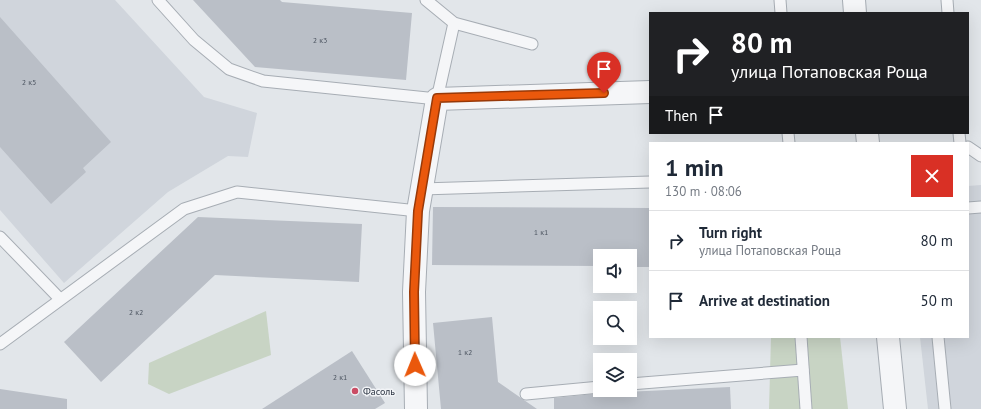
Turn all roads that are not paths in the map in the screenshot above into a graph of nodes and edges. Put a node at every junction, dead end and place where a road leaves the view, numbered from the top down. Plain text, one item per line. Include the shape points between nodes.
1 (158, 0) edge
2 (426, 0) edge
3 (780, 0) edge
4 (854, 0) edge
5 (947, 0) edge
6 (781, 12) edge
7 (855, 12) edge
8 (948, 12) edge
9 (454, 23) junction
10 (532, 44) dead end
11 (649, 92) edge
12 (437, 98) junction
13 (969, 148) edge
14 (981, 156) edge
15 (649, 182) edge
16 (422, 189) junction
17 (981, 207) edge
18 (969, 208) edge
19 (418, 211) junction
20 (0, 237) edge
21 (60, 299) junction
22 (801, 338) edge
23 (888, 338) edge
24 (938, 338) edge
25 (0, 344) edge
26 (803, 370) junction
27 (637, 383) edge
28 (593, 388) edge
29 (526, 394) dead end
30 (416, 409) edge
31 (806, 409) edge
32 (895, 409) edge
33 (945, 409) edge

1 - 12 lane via 194,40 229,69 263,82
2 - 9 lane
3 - 6 lane
4 - 7 street
5 - 8 lane
9 - 10 lane
9 - 12 lane
11 - 12 street
12 - 16 street
13 - 14 lane
15 - 16 lane
16 - 19 street
17 - 18 lane
19 - 21 lane via 236,192 184,209
19 - 30 street via 414,292
20 - 21 lane
21 - 25 lane
22 - 26 lane
23 - 32 street
24 - 33 lane
26 - 27 lane
26 - 31 lane
28 - 29 lane

